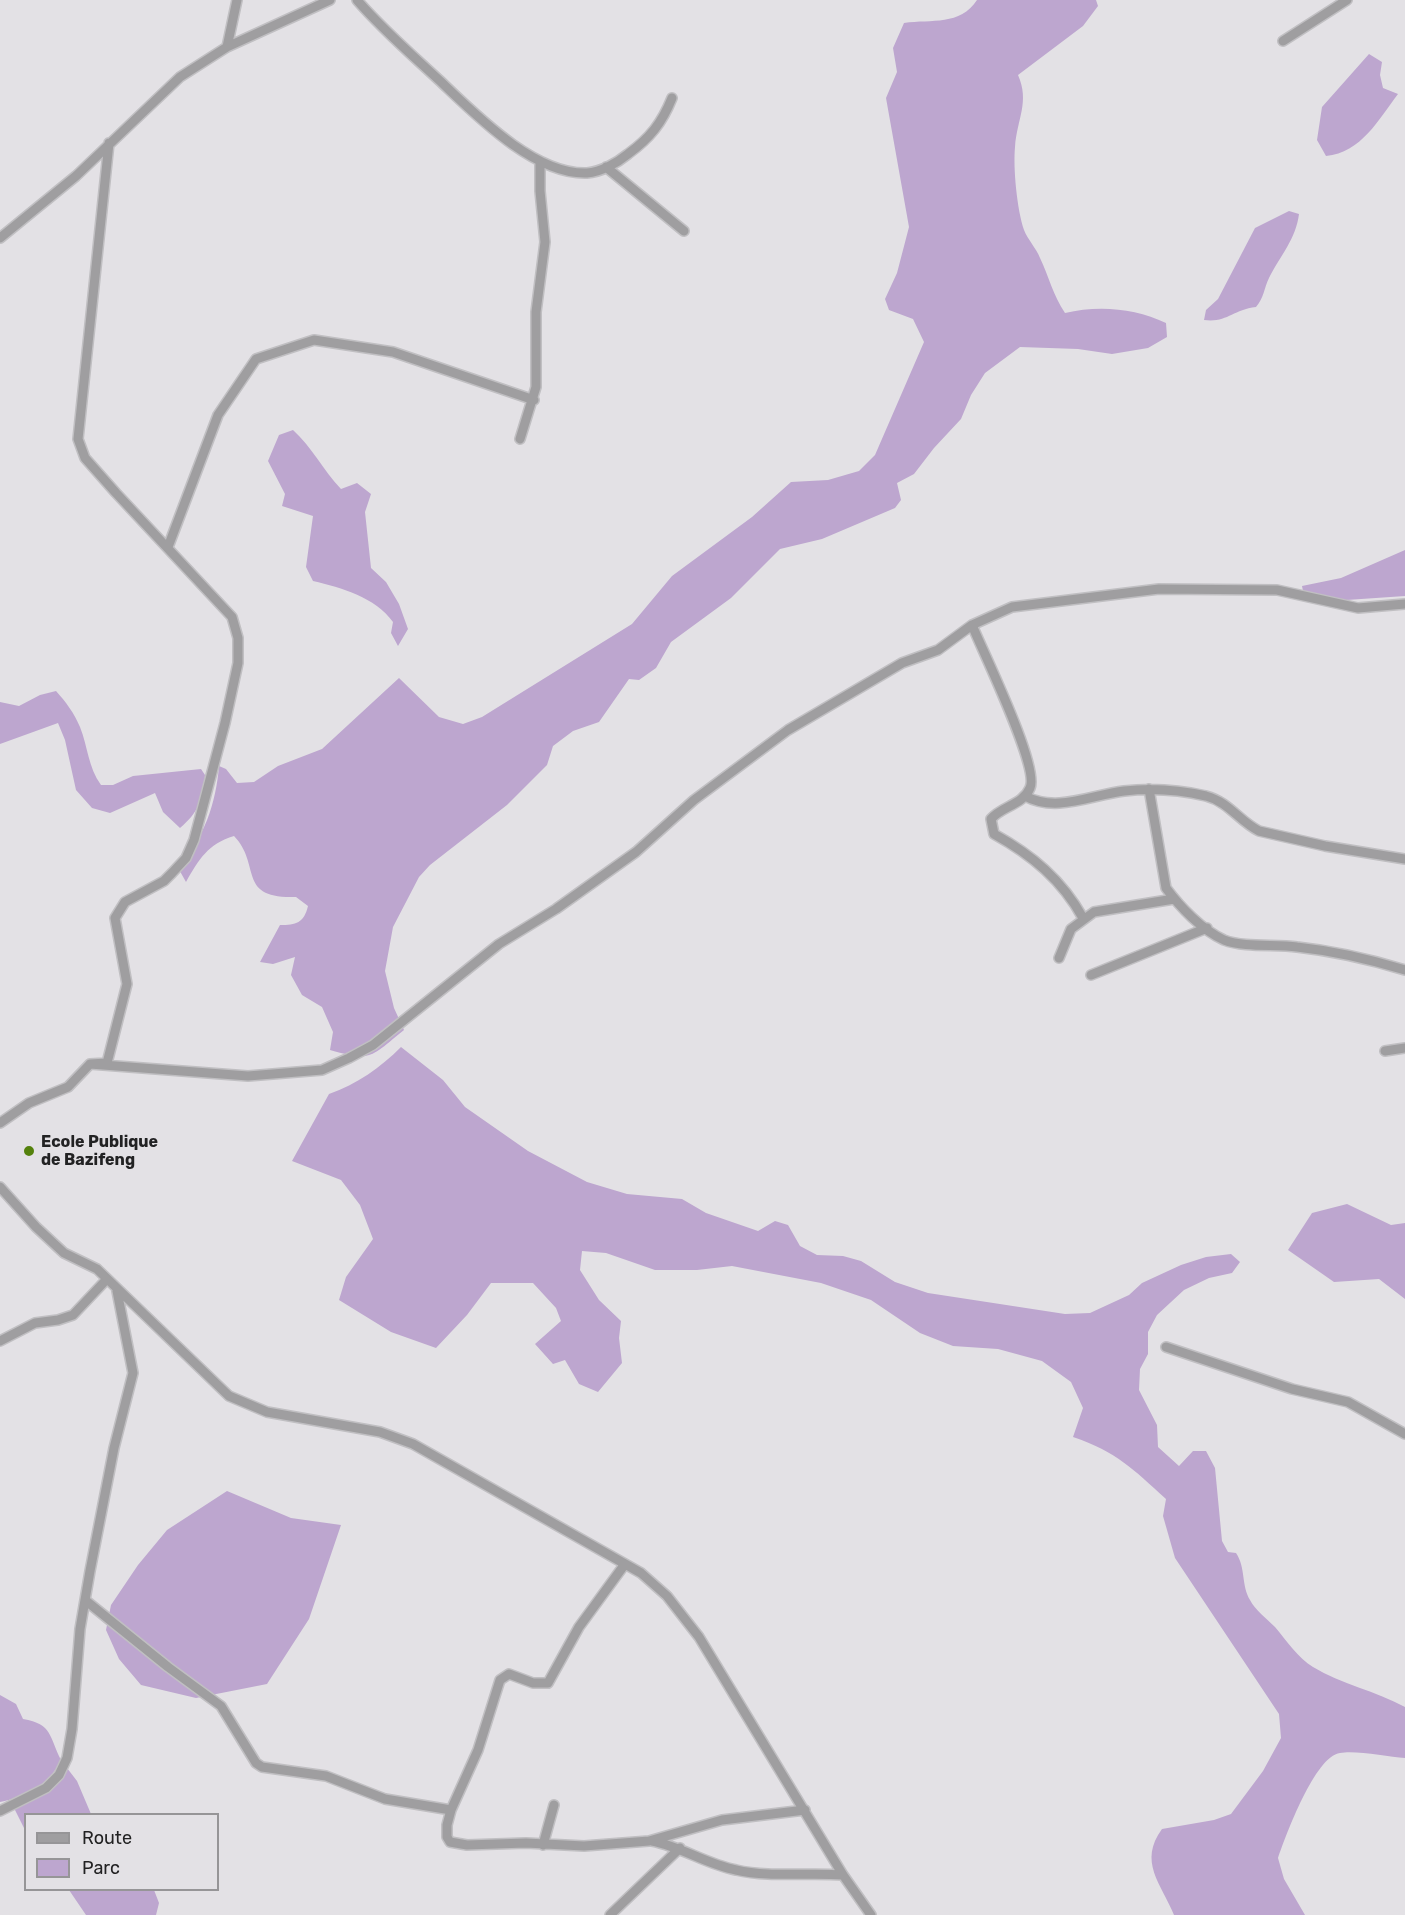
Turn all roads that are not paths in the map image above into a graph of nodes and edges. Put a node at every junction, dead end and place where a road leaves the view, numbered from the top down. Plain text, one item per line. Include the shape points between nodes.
1 (237, 0) edge
2 (330, 0) edge
3 (357, 0) edge
4 (1347, 0) edge
5 (1283, 41) dead end
6 (227, 47) junction
7 (672, 98) dead end
8 (109, 143) junction
9 (540, 161) junction
10 (606, 167) junction
11 (684, 231) dead end
12 (0, 238) edge
13 (534, 400) junction
14 (520, 439) dead end
15 (168, 547) junction
16 (1405, 604) edge
17 (972, 625) junction
18 (1149, 789) junction
19 (1025, 796) junction
20 (1405, 858) edge
21 (1174, 898) junction
22 (1083, 918) junction
23 (1207, 928) junction
24 (1059, 958) dead end
25 (1405, 970) edge
26 (1092, 975) dead end
27 (1405, 1048) edge
28 (1385, 1051) dead end
29 (90, 1064) junction
30 (0, 1123) edge
31 (0, 1187) edge
32 (107, 1279) junction
33 (117, 1291) junction
34 (0, 1341) edge
35 (1166, 1347) dead end
36 (1405, 1434) edge
37 (625, 1564) junction
38 (85, 1600) junction
39 (554, 1804) dead end
40 (451, 1810) junction
41 (805, 1810) junction
42 (0, 1811) edge
43 (649, 1841) junction
44 (543, 1845) junction
45 (680, 1848) junction
46 (843, 1875) junction
47 (610, 1915) edge
48 (870, 1915) edge

1 - 6 street
2 - 6 street
3 - 9 street via 455,95 504,137
4 - 5 street
6 - 8 street via 180,77
7 - 10 street via 650,139
8 - 12 street via 38,209
8 - 15 street via 78,439 85,458
9 - 10 street via 555,168 587,173
9 - 13 street via 545,242 536,312
10 - 11 street
13 - 14 street
13 - 15 street via 393,352 314,340 256,359 218,415
15 - 29 street via 232,617 238,638 238,663 204,809 186,858 164,881 117,910 126,996 107,1063
16 - 17 street via 1358,608 1277,590 1159,589 1012,607
17 - 19 street via 1033,774
17 - 29 street via 938,650 902,663 788,730 694,800 636,852 499,944 373,1044 348,1058 322,1070 248,1076
18 - 19 street via 1045,804
18 - 20 street via 1223,801 1259,831
18 - 21 street via 1166,888
19 - 22 street via 991,819 994,834 1021,848 1042,866 1070,894
21 - 22 street via 1094,912
21 - 23 street
22 - 24 street via 1071,929
23 - 25 street via 1227,941 1326,950
23 - 26 street
27 - 28 street
29 - 30 street via 68,1087 29,1103
31 - 32 street via 64,1253 97,1269
32 - 33 street
32 - 34 street via 73,1315 35,1323
33 - 37 street via 212,1382 243,1403 267,1412 380,1432 413,1444
33 - 38 street via 133,1372
35 - 36 street via 1292,1389 1348,1402
37 - 40 street via 579,1627 549,1683 533,1683 509,1674 500,1680 478,1750
37 - 41 street via 655,1584 685,1616
38 - 40 street via 221,1706 256,1764 326,1776 385,1799
38 - 42 street via 67,1758 59,1775 46,1788
39 - 44 street
40 - 44 street via 447,1837 455,1844
41 - 43 street via 722,1820
41 - 46 street
43 - 44 street
43 - 45 street
45 - 46 street via 748,1872
45 - 47 street
46 - 48 street

